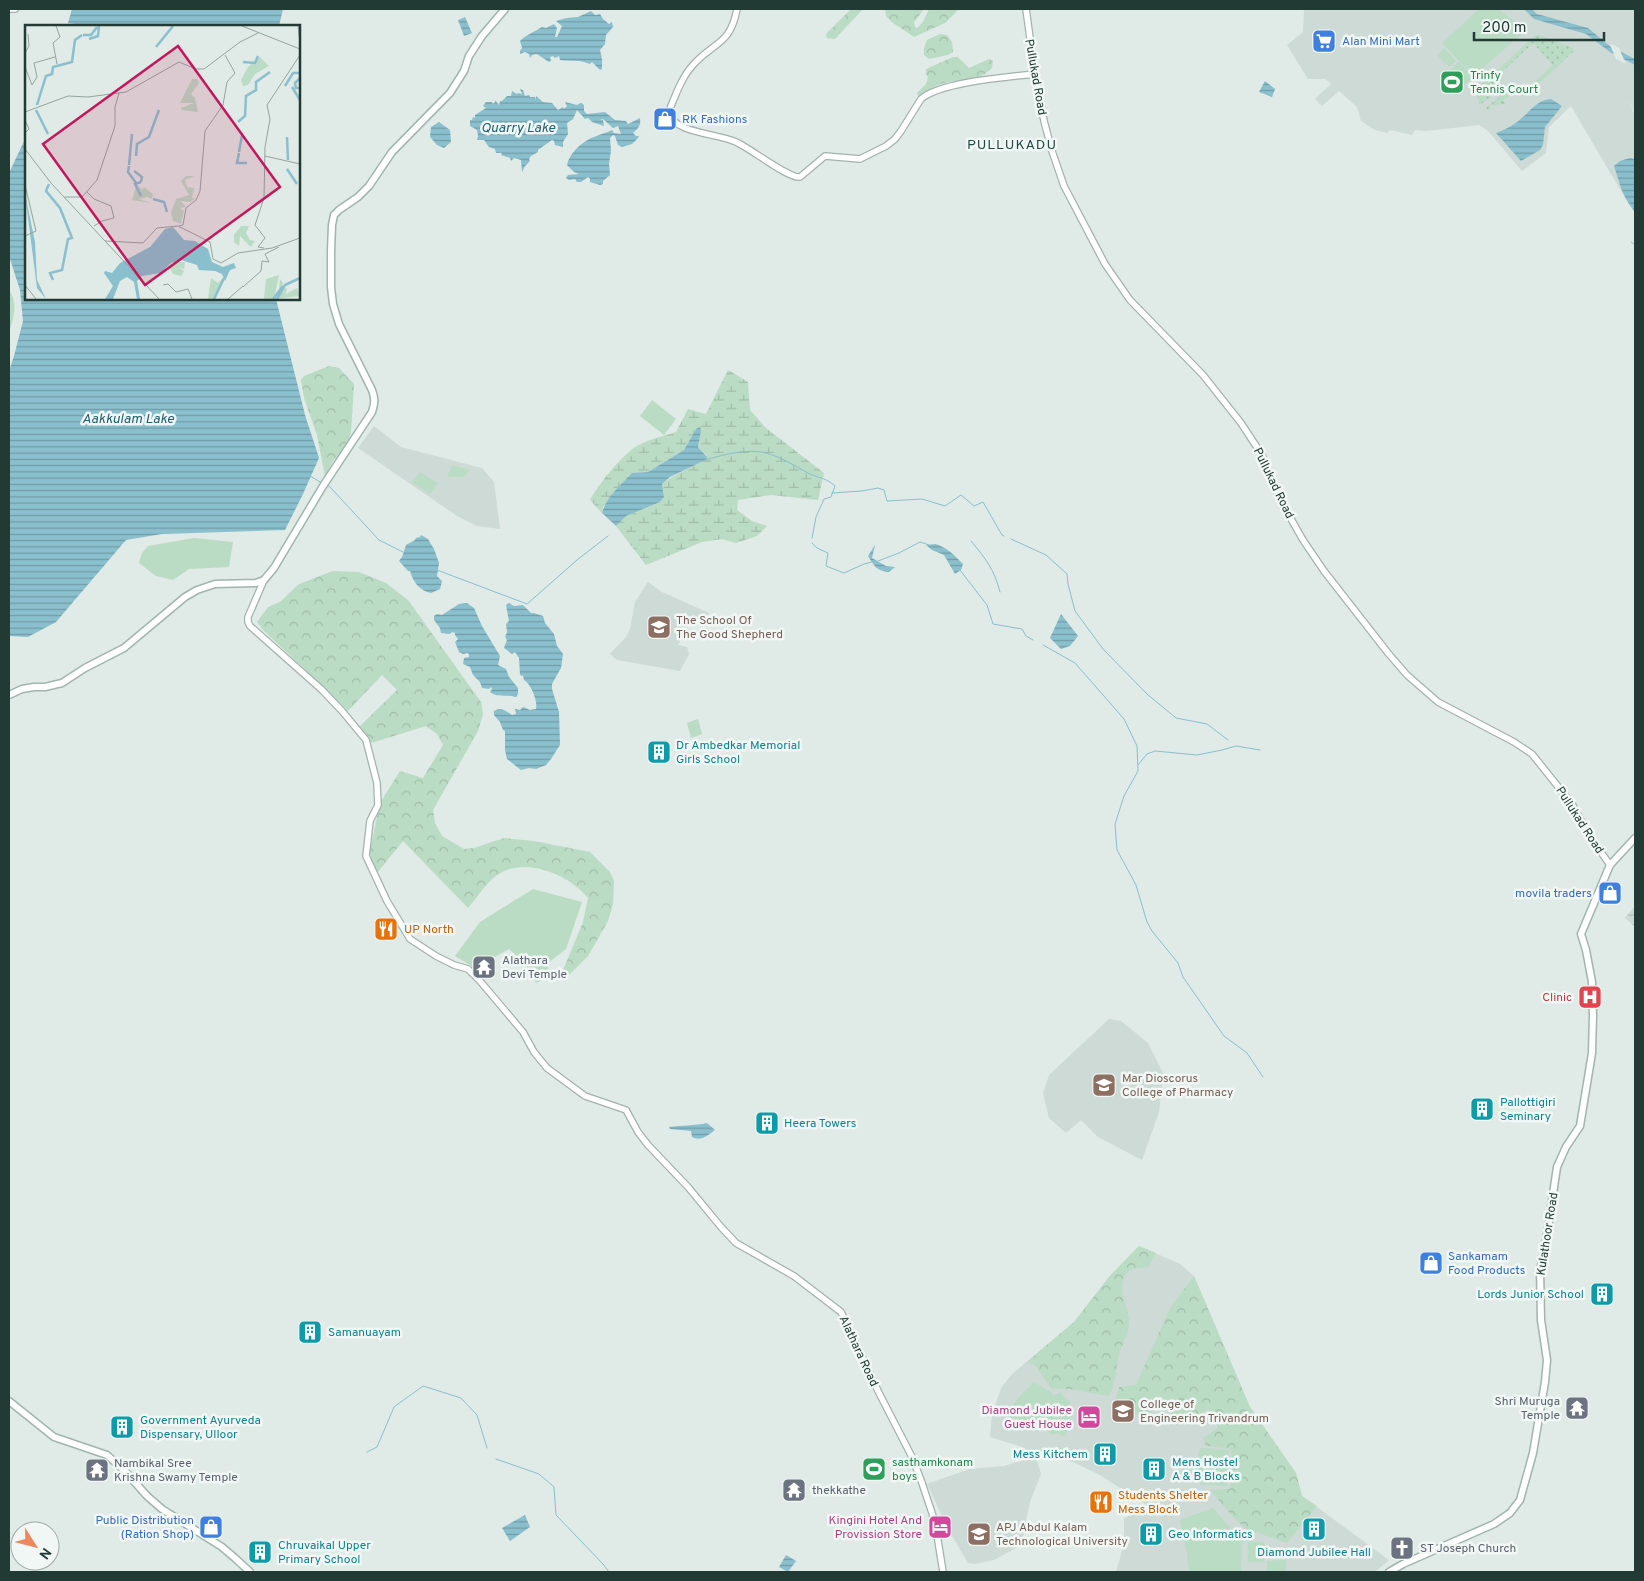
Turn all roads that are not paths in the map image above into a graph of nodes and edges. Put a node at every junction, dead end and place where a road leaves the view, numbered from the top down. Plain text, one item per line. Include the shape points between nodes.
1 (9, 9) edge
2 (15, 9) edge
3 (506, 9) edge
4 (737, 9) edge
5 (1026, 9) edge
6 (1035, 74) junction
7 (264, 580) junction
8 (9, 695) edge
9 (1635, 838) edge
10 (1610, 865) junction
11 (9, 1401) edge
12 (250, 1572) edge
13 (943, 1572) edge
14 (1389, 1572) edge

1 - 2 street
3 - 7 main road via 482,36 450,93 392,152 369,186 334,216 331,251 333,304 339,324 375,397 375,404
4 - 6 street via 729,34 693,64 668,113 677,124 728,138 796,178 825,156 860,159 886,146 895,140 921,99 942,87
5 - 6 street, Pullukad Road
6 - 10 street, Pullukad Road via 1044,121 1064,186 1105,264 1130,300 1190,359 1241,422 1262,455 1294,525 1324,571 1388,654 1423,689 1438,702 1532,754 1572,804
7 - 8 main road via 246,584 215,584 197,590 185,596 124,648 62,683 22,689
7 - 13 street, Alathara Road via 248,616 250,626 321,688 366,740 377,783 378,804 370,821 366,856 387,901 410,939 436,956 468,970 480,980 523,1032 547,1068 585,1096 626,1110 648,1145 736,1243 794,1276 841,1312 912,1457 934,1522
9 - 10 main road, Kulathoor Road
10 - 14 main road, Kulathoor Road via 1580,934 1592,982 1592,1053 1580,1126 1557,1167 1540,1270 1541,1320 1547,1360 1526,1483 1520,1500 1510,1513 1494,1524
11 - 12 main road via 54,1437 107,1456 162,1509 227,1551

